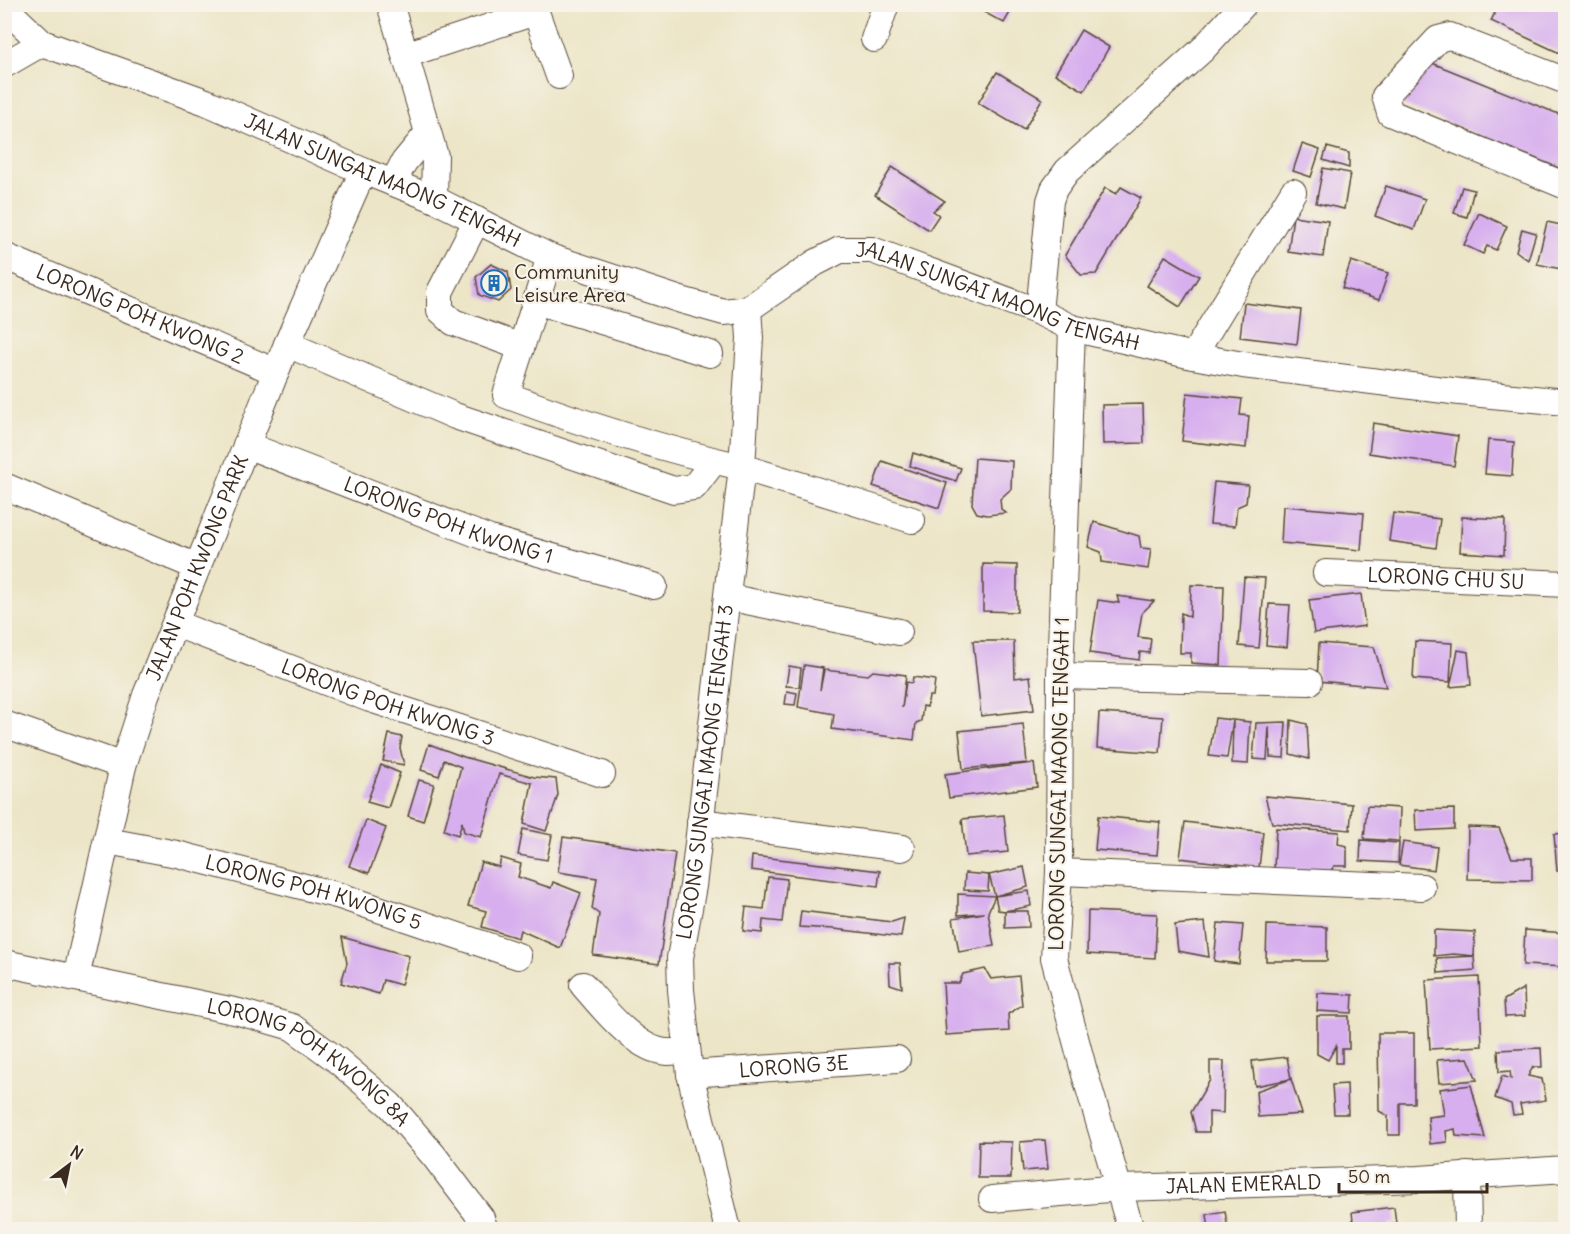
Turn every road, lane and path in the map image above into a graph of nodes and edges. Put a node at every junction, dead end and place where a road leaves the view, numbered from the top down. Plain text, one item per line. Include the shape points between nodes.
1 (390, 4) edge
2 (886, 4) edge
3 (1244, 4) edge
4 (4, 7) edge
5 (534, 8) edge
6 (874, 39) dead end
7 (42, 43) junction
8 (405, 55) junction
9 (4, 65) edge
10 (559, 76) dead end
11 (1566, 81) edge
12 (428, 134) junction
13 (363, 171) junction
14 (393, 183) junction
15 (1566, 186) edge
16 (1293, 192) dead end
17 (434, 199) junction
18 (477, 220) junction
19 (4, 256) edge
20 (550, 257) junction
21 (536, 301) junction
22 (748, 309) junction
23 (1039, 312) junction
24 (1072, 328) junction
25 (288, 344) junction
26 (521, 347) junction
27 (710, 354) dead end
28 (1193, 356) junction
29 (276, 372) junction
30 (506, 395) junction
31 (1566, 402) edge
32 (493, 429) junction
33 (246, 445) junction
34 (714, 461) junction
35 (742, 468) junction
36 (4, 486) edge
37 (912, 520) dead end
38 (197, 567) junction
39 (1326, 573) dead end
40 (1566, 584) edge
41 (654, 586) dead end
42 (727, 597) junction
43 (176, 624) junction
44 (899, 632) dead end
45 (1060, 676) junction
46 (1309, 682) dead end
47 (4, 724) edge
48 (123, 766) junction
49 (602, 774) dead end
50 (700, 822) junction
51 (106, 841) junction
52 (902, 848) dead end
53 (1059, 872) junction
54 (1422, 887) dead end
55 (518, 956) dead end
56 (4, 963) edge
57 (76, 978) junction
58 (583, 985) dead end
59 (897, 1059) dead end
60 (689, 1062) junction
61 (1566, 1169) edge
62 (1467, 1175) junction
63 (1120, 1188) junction
64 (992, 1198) dead end
65 (486, 1230) edge
66 (728, 1230) edge
67 (1131, 1230) edge
68 (1468, 1230) edge

1 - 8 street
2 - 6 street
3 - 23 street via 1202,50 1067,171 1054,189
4 - 7 street, JALAN SUNGAI MAONG TENGAH
5 - 8 street
5 - 10 street
7 - 9 street
7 - 13 street, JALAN SUNGAI MAONG TENGAH via 206,102
8 - 12 street
11 - 15 street via 1450,36 1438,39 1385,96 1390,113
12 - 14 street via 404,162
12 - 17 street via 435,156
13 - 14 street, JALAN SUNGAI MAONG TENGAH
13 - 25 street, JALAN POH KWONG PARK
14 - 17 street, JALAN SUNGAI MAONG TENGAH
16 - 28 street
17 - 18 street, JALAN SUNGAI MAONG TENGAH
18 - 20 street, JALAN SUNGAI MAONG TENGAH
18 - 26 street via 440,292 440,310 453,322
19 - 29 street, LORONG POH KWONG 2
20 - 21 street
20 - 22 street, JALAN SUNGAI MAONG TENGAH via 724,312
21 - 26 street
21 - 27 street
22 - 23 street, JALAN SUNGAI MAONG TENGAH via 840,250 872,250
22 - 35 street, LORONG SUNGAI MAONG TENGAH 3 via 750,338
23 - 24 street, JALAN SUNGAI MAONG TENGAH
24 - 28 street, JALAN SUNGAI MAONG TENGAH
24 - 45 street, LORONG SUNGAI MAONG TENGAH 1
25 - 29 street, JALAN POH KWONG PARK
25 - 32 street
26 - 30 street
28 - 31 street, JALAN SUNGAI MAONG TENGAH via 1460,392
29 - 33 street, JALAN POH KWONG PARK
30 - 32 street
30 - 34 street
32 - 34 street via 674,490 694,488
33 - 38 street, JALAN POH KWONG PARK
33 - 41 street, LORONG POH KWONG 1 via 490,539
34 - 35 street
35 - 37 street
35 - 42 street, LORONG SUNGAI MAONG TENGAH 3
36 - 38 street
38 - 43 street, JALAN POH KWONG PARK
39 - 40 street, LORONG CHU SU
42 - 44 street
42 - 50 street, LORONG SUNGAI MAONG TENGAH 3
43 - 48 street, JALAN POH KWONG PARK via 146,695
43 - 49 street, LORONG POH KWONG 3 via 370,699
45 - 46 street
45 - 53 street, LORONG SUNGAI MAONG TENGAH 1
47 - 48 street
48 - 51 street, JALAN POH KWONG PARK
50 - 52 street
50 - 60 street, LORONG SUNGAI MAONG TENGAH 3 via 680,958
51 - 55 street, LORONG POH KWONG 5 via 340,896
51 - 57 street, JALAN POH KWONG PARK
53 - 54 street
53 - 63 street, LORONG SUNGAI MAONG TENGAH 1 via 1054,958
56 - 57 street, LORONG POH KWONG 8A
57 - 65 street, LORONG POH KWONG 8A via 292,1027 390,1105 434,1156
58 - 60 street, LORONG 3E via 608,1015 639,1042
59 - 60 street, LORONG 3E
60 - 66 street, LORONG SUNGAI MAONG TENGAH 3
61 - 62 street, JALAN EMERALD
62 - 63 street, JALAN EMERALD
62 - 68 street
63 - 64 street, JALAN EMERALD
63 - 67 street, LORONG SUNGAI MAONG TENGAH 1

